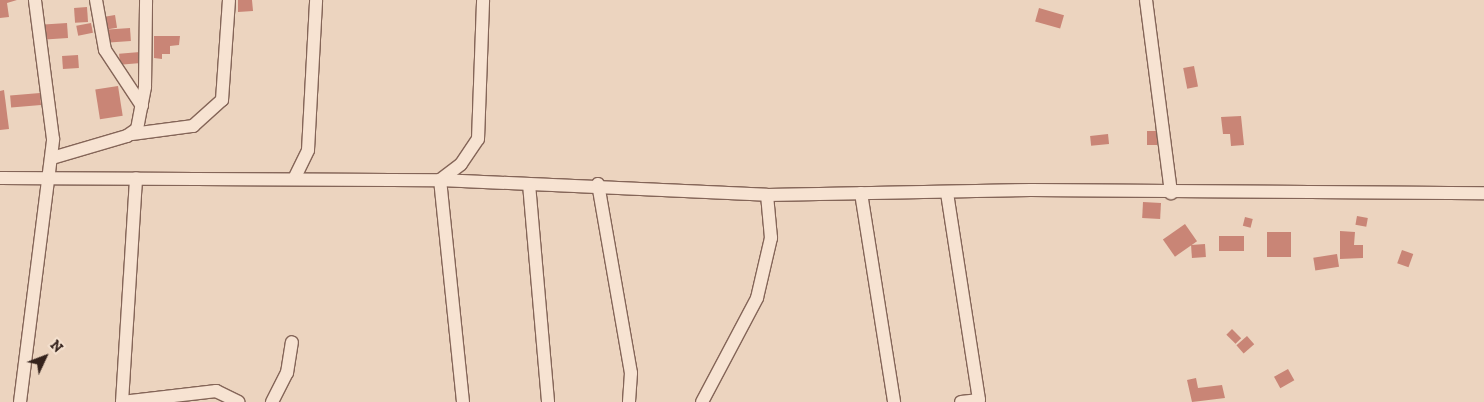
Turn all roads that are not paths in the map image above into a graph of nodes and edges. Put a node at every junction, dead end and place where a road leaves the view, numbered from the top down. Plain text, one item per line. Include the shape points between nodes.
1 (35, 0) edge
2 (96, 0) edge
3 (146, 0) edge
4 (228, 0) edge
5 (316, 0) edge
6 (483, 0) edge
7 (1146, 0) edge
8 (142, 106) junction
9 (132, 134) junction
10 (52, 158) junction
11 (52, 177) junction
12 (295, 177) junction
13 (0, 178) edge
14 (136, 178) junction
15 (440, 180) junction
16 (529, 184) junction
17 (598, 184) junction
18 (861, 193) junction
19 (947, 193) junction
20 (1484, 193) edge
21 (1171, 194) junction
22 (767, 195) junction
23 (292, 342) dead end
24 (216, 397) edge
25 (20, 402) edge
26 (122, 402) edge
27 (239, 402) edge
28 (272, 402) edge
29 (463, 402) edge
30 (548, 402) edge
31 (629, 402) edge
32 (702, 402) edge
33 (894, 402) edge
34 (961, 402) edge

1 - 10 street
2 - 8 street via 105,50
3 - 8 street
4 - 9 street via 222,100 192,126
5 - 12 street via 308,150
6 - 15 street via 478,139 461,164
7 - 21 street
8 - 9 street via 140,123
9 - 10 street
10 - 11 street
11 - 13 street
11 - 14 street
11 - 25 street
12 - 14 street
12 - 15 street
14 - 26 street
15 - 16 street
15 - 29 street
16 - 17 street
16 - 30 street
17 - 22 street
17 - 31 street via 630,373
18 - 19 street
18 - 22 street
18 - 33 street
19 - 21 street
19 - 34 street via 979,400
20 - 21 street
22 - 32 street via 771,238 757,298
23 - 28 street via 287,373
24 - 26 street
24 - 27 street

